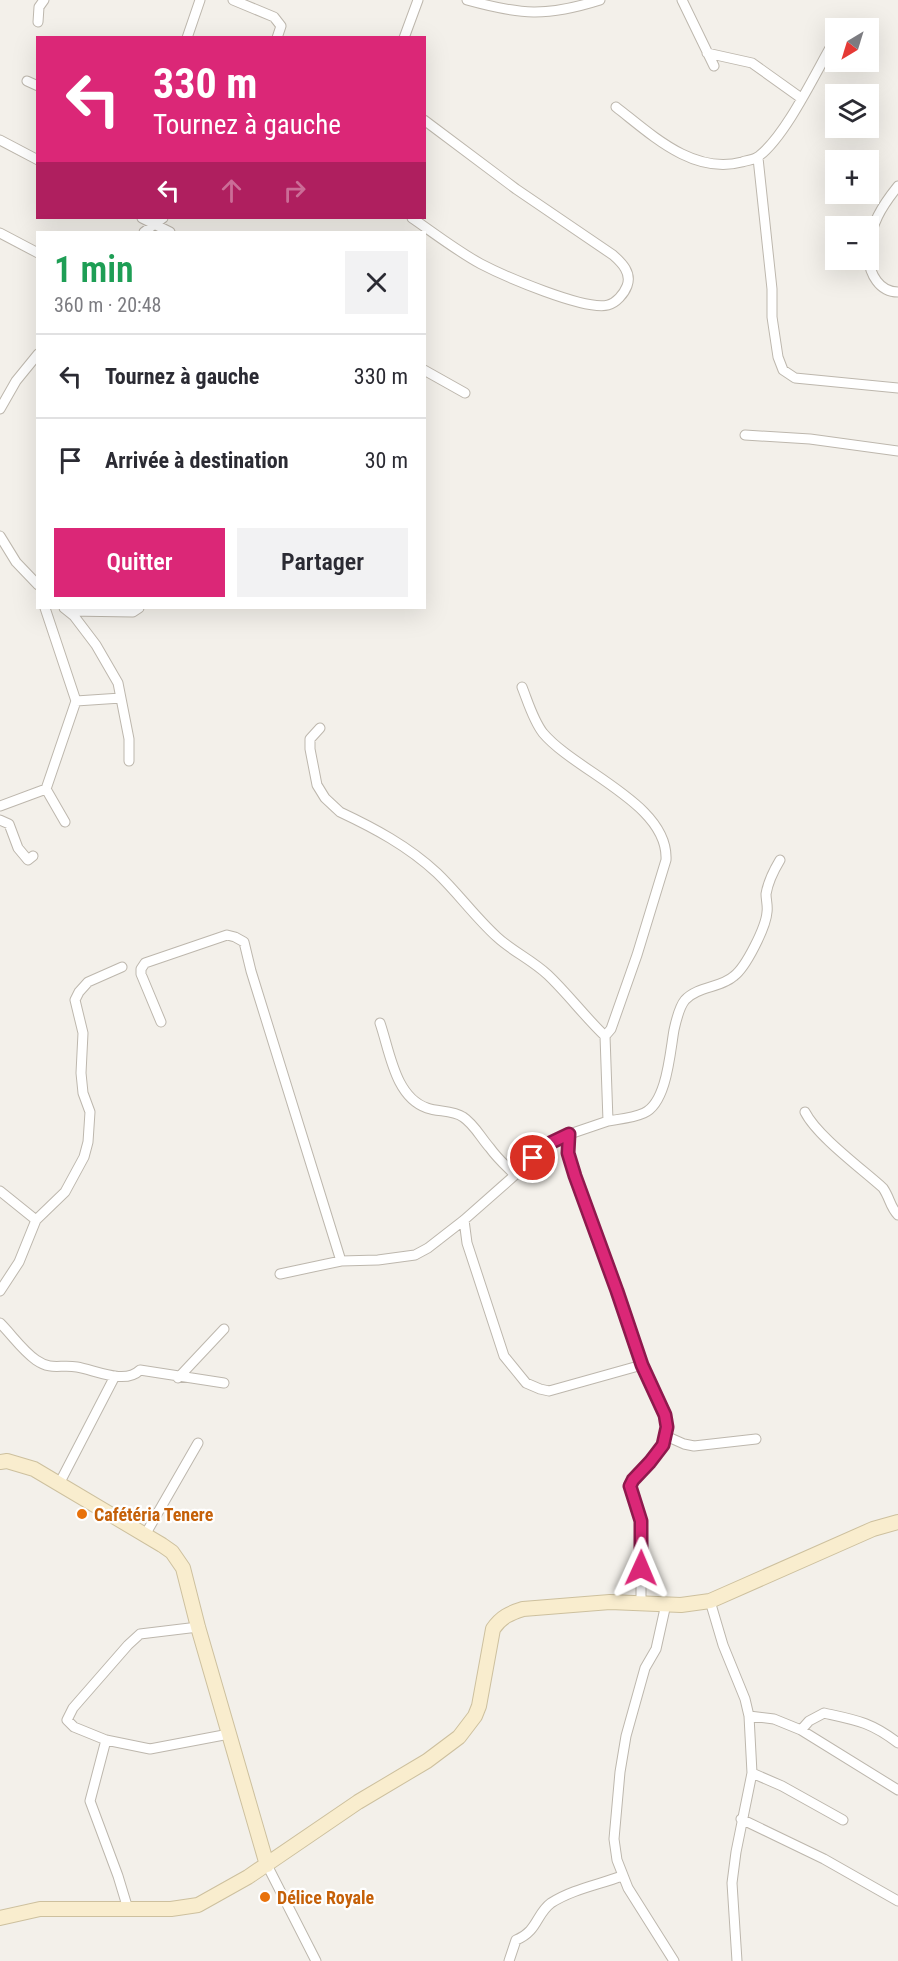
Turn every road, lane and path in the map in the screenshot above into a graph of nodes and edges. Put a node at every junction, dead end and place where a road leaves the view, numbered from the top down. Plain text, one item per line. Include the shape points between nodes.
1 (44, 0) edge
2 (200, 0) edge
3 (233, 0) edge
4 (418, 0) edge
5 (467, 0) edge
6 (600, 0) edge
7 (682, 0) edge
8 (38, 22) dead end
9 (188, 36) edge
10 (278, 36) edge
11 (405, 36) edge
12 (707, 53) junction
13 (825, 58) edge
14 (714, 66) dead end
15 (27, 81) dead end
16 (36, 85) edge
17 (801, 98) junction
18 (616, 107) dead end
19 (426, 122) edge
20 (0, 140) edge
21 (758, 158) junction
22 (36, 159) edge
23 (898, 186) edge
24 (878, 216) edge
25 (144, 219) edge
26 (161, 219) edge
27 (414, 219) edge
28 (153, 224) junction
29 (145, 231) edge
30 (168, 231) edge
31 (0, 233) edge
32 (36, 252) edge
33 (871, 270) edge
34 (898, 292) edge
35 (36, 356) edge
36 (426, 371) edge
37 (898, 388) edge
38 (465, 393) dead end
39 (0, 409) edge
40 (745, 435) dead end
41 (898, 451) edge
42 (0, 536) edge
43 (36, 584) edge
44 (45, 609) edge
45 (67, 609) edge
46 (138, 609) edge
47 (522, 687) dead end
48 (121, 698) junction
49 (76, 701) junction
50 (320, 728) dead end
51 (129, 761) dead end
52 (46, 789) junction
53 (0, 806) edge
54 (0, 820) edge
55 (66, 822) dead end
56 (33, 856) dead end
57 (780, 860) dead end
58 (122, 967) dead end
59 (160, 1022) dead end
60 (380, 1023) dead end
61 (605, 1036) junction
62 (805, 1112) dead end
63 (608, 1121) junction
64 (569, 1134) junction
65 (514, 1175) junction
66 (0, 1191) edge
67 (898, 1215) edge
68 (36, 1220) junction
69 (464, 1220) junction
70 (341, 1261) junction
71 (279, 1274) dead end
72 (0, 1291) edge
73 (0, 1323) edge
74 (224, 1329) dead end
75 (642, 1365) junction
76 (115, 1376) junction
77 (178, 1378) junction
78 (224, 1383) dead end
79 (666, 1436) junction
80 (756, 1439) dead end
81 (198, 1443) dead end
82 (0, 1462) edge
83 (59, 1484) junction
84 (898, 1522) edge
85 (145, 1535) junction
86 (710, 1601) junction
87 (641, 1602) junction
88 (666, 1604) junction
89 (198, 1627) junction
90 (749, 1716) junction
91 (801, 1730) junction
92 (229, 1734) junction
93 (106, 1740) junction
94 (898, 1743) edge
95 (752, 1773) junction
96 (898, 1790) edge
97 (741, 1819) junction
98 (843, 1820) dead end
99 (267, 1865) junction
100 (622, 1876) junction
101 (898, 1901) edge
102 (128, 1909) junction
103 (0, 1918) edge
104 (316, 1961) edge
105 (508, 1961) edge
106 (674, 1961) edge
107 (737, 1961) edge

1 - 8 street
2 - 9 street
3 - 10 street via 274,17 280,26
4 - 11 street
5 - 6 street via 502,10 537,13
7 - 12 street
12 - 14 street
12 - 17 street via 752,63
13 - 17 street
15 - 16 street
17 - 21 street via 780,133
18 - 21 street via 666,145 696,160 729,166
19 - 27 street via 613,255 628,273 629,282 625,292 607,305 551,294 480,263
20 - 22 street
21 - 37 street via 772,318 783,370 795,378
23 - 24 street
25 - 28 street
26 - 28 street
28 - 29 street
28 - 30 street
31 - 32 street
33 - 34 street via 879,285
35 - 39 street
36 - 38 street
40 - 41 street
42 - 43 street
44 - 49 street
45 - 46 street
45 - 48 street via 113,672
47 - 61 street via 542,731 647,813 666,851 634,964
48 - 49 street
48 - 51 street
49 - 52 street
50 - 61 street via 310,739 310,749 317,785 333,806 419,858 495,935 550,977
52 - 53 street
52 - 55 street
54 - 56 street via 9,824 18,848 28,860
57 - 63 street via 766,893 767,914 751,955 733,978 685,1000 675,1025 658,1101 644,1113
58 - 68 street via 88,982 75,1000 83,1034 81,1073 90,1113 88,1142 64,1192
59 - 70 street via 141,974 145,963 227,935 244,942
60 - 65 street via 400,1085 407,1095 429,1108 465,1118
61 - 63 street
62 - 67 street via 820,1131 883,1188
63 - 64 street
64 - 65 street via 548,1144
64 - 75 street via 568,1153 575,1176
65 - 69 street
66 - 68 street
68 - 72 street via 19,1262
69 - 70 street via 415,1255
69 - 75 street via 467,1243 504,1356 526,1383 549,1390
70 - 71 street
73 - 76 street via 25,1351 50,1368 79,1367
74 - 77 street
75 - 79 street via 665,1415
76 - 77 street via 135,1375 138,1370
76 - 83 street
77 - 78 street
79 - 80 street via 694,1446
79 - 87 street via 630,1486 641,1521
81 - 85 street
82 - 83 street via 21,1464
83 - 85 street
84 - 86 street via 865,1532
85 - 89 street via 178,1559
86 - 88 street
86 - 90 street
87 - 88 street
87 - 99 street via 510,1612 493,1629 479,1706 459,1737
88 - 100 street via 656,1649 645,1668 630,1717 620,1772 614,1839
89 - 92 street
89 - 93 street via 140,1634 73,1708 67,1716 69,1724
90 - 91 street via 774,1719
90 - 95 street
91 - 94 street via 824,1713 860,1720
91 - 96 street
92 - 93 street via 150,1749
92 - 99 street
93 - 102 street via 90,1801
95 - 97 street
95 - 98 street
97 - 101 street
97 - 107 street via 732,1883
99 - 102 street via 198,1905
99 - 104 street
100 - 105 street via 578,1889 549,1905 527,1936 516,1940
100 - 106 street
102 - 103 street via 40,1909

